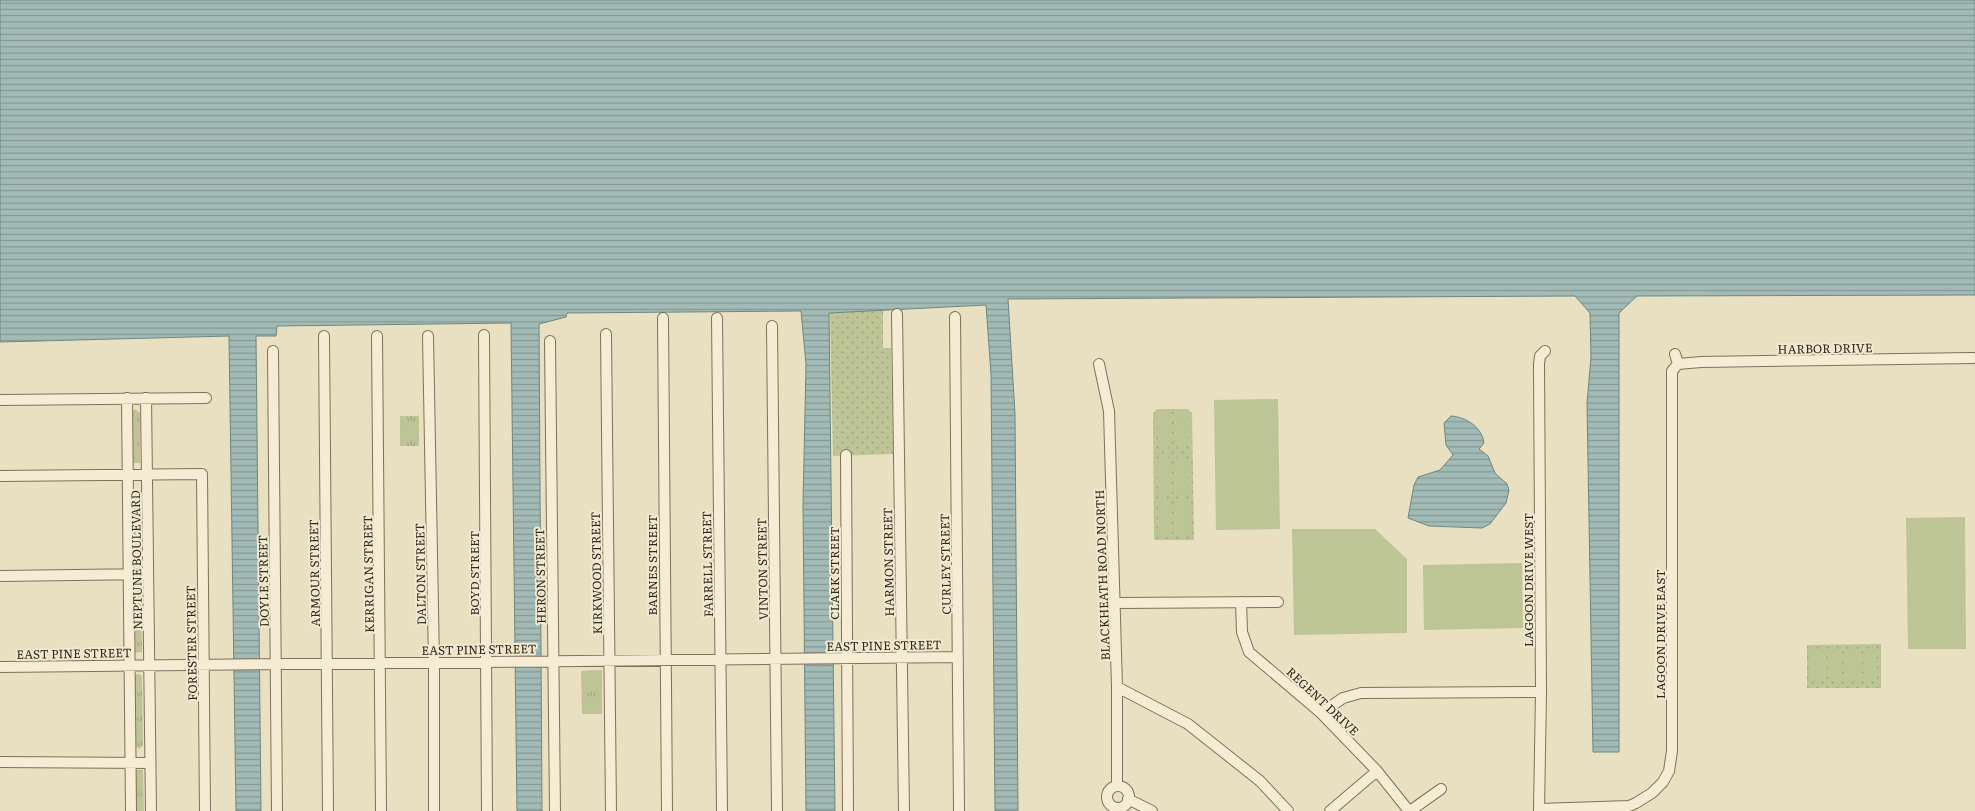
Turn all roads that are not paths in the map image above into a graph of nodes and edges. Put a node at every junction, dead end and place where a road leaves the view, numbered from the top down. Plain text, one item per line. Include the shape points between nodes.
1 (897, 314) dead end
2 (955, 317) dead end
3 (663, 318) dead end
4 (717, 318) dead end
5 (772, 326) dead end
6 (606, 334) dead end
7 (484, 335) dead end
8 (324, 336) dead end
9 (377, 336) dead end
10 (428, 336) dead end
11 (550, 341) dead end
12 (273, 351) dead end
13 (1545, 351) dead end
14 (1674, 354) dead end
15 (1973, 358) dead end
16 (1099, 364) dead end
17 (1678, 364) junction
18 (127, 398) junction
19 (146, 398) junction
20 (206, 398) dead end
21 (0, 400) edge
22 (846, 455) dead end
23 (128, 475) junction
24 (147, 475) junction
25 (0, 476) edge
26 (148, 574) junction
27 (129, 575) junction
28 (0, 576) edge
29 (1241, 602) junction
30 (1278, 602) dead end
31 (1116, 603) junction
32 (958, 657) junction
33 (843, 658) junction
34 (902, 658) junction
35 (776, 659) junction
36 (610, 660) junction
37 (666, 660) junction
38 (721, 660) junction
39 (487, 661) junction
40 (550, 661) junction
41 (382, 662) junction
42 (434, 662) junction
43 (272, 663) junction
44 (328, 663) junction
45 (149, 664) junction
46 (204, 664) junction
47 (130, 665) junction
48 (0, 667) edge
49 (1118, 687) junction
50 (1541, 692) junction
51 (1321, 713) junction
52 (0, 762) edge
53 (131, 763) junction
54 (150, 763) junction
55 (1377, 771) junction
56 (1117, 786) junction
57 (1440, 789) dead end
58 (1128, 799) junction
59 (1110, 808) edge
60 (1629, 809) edge
61 (1539, 810) edge
62 (131, 811) edge
63 (151, 811) edge
64 (205, 811) edge
65 (277, 811) edge
66 (328, 811) edge
67 (381, 811) edge
68 (434, 811) edge
69 (487, 811) edge
70 (555, 811) edge
71 (611, 811) edge
72 (667, 811) edge
73 (722, 811) edge
74 (777, 811) edge
75 (848, 811) edge
76 (904, 811) edge
77 (959, 811) edge
78 (1152, 811) edge
79 (1288, 811) edge
80 (1330, 811) edge
81 (1410, 811) edge

1 - 34 street, HARMON STREET
2 - 32 street, CURLEY STREET
3 - 37 street, BARNES STREET
4 - 38 street, FARRELL STREET
5 - 35 street, VINTON STREET
6 - 36 street, KIRKWOOD STREET
7 - 39 street, BOYD STREET
8 - 44 street, ARMOUR STREET
9 - 41 street, KERRIGAN STREET
10 - 42 street, DALTON STREET
11 - 40 street, HERON STREET
12 - 43 street, DOYLE STREET
13 - 50 street, LAGOON DRIVE WEST via 1539,364
14 - 17 street
15 - 17 street, HARBOR DRIVE
16 - 31 street, BLACKHEATH ROAD NORTH via 1109,410
17 - 60 street, LAGOON DRIVE EAST via 1672,371 1672,761 1658,788
18 - 19 street
18 - 21 street
18 - 23 street, NEPTUNE BOULEVARD
19 - 20 street
19 - 24 street, NEPTUNE BOULEVARD
22 - 33 street, CLARK STREET
23 - 24 street
23 - 25 street
23 - 27 street, NEPTUNE BOULEVARD
24 - 26 street, NEPTUNE BOULEVARD
24 - 46 street, FORESTER STREET via 202,474
26 - 27 street
26 - 45 street, NEPTUNE BOULEVARD
27 - 28 street
27 - 47 street, NEPTUNE BOULEVARD
29 - 30 street
29 - 31 street
29 - 51 street, REGENT DRIVE via 1242,632 1249,652
31 - 49 street, BLACKHEATH ROAD NORTH
32 - 34 street, EAST PINE STREET
32 - 77 street, CURLEY STREET
33 - 34 street, EAST PINE STREET
33 - 35 street, EAST PINE STREET
33 - 75 street, CLARK STREET
34 - 76 street, HARMON STREET
35 - 38 street, EAST PINE STREET
35 - 74 street, VINTON STREET
36 - 37 street, EAST PINE STREET
36 - 40 street, EAST PINE STREET
36 - 71 street, KIRKWOOD STREET
37 - 38 street, EAST PINE STREET
37 - 72 street, BARNES STREET
38 - 73 street, FARRELL STREET
39 - 40 street, EAST PINE STREET
39 - 42 street, EAST PINE STREET
39 - 69 street, BOYD STREET
40 - 70 street, HERON STREET
41 - 42 street, EAST PINE STREET
41 - 44 street, EAST PINE STREET
41 - 67 street, KERRIGAN STREET
42 - 68 street, DALTON STREET
43 - 44 street, EAST PINE STREET
43 - 46 street, EAST PINE STREET
43 - 65 street, DOYLE STREET
44 - 66 street, ARMOUR STREET
45 - 46 street, EAST PINE STREET
45 - 47 street, EAST PINE STREET
45 - 54 street, NEPTUNE BOULEVARD
46 - 64 street, FORESTER STREET
47 - 48 street, EAST PINE STREET
47 - 53 street, NEPTUNE BOULEVARD
49 - 56 street, BLACKHEATH ROAD NORTH
49 - 79 street via 1188,724 1260,781
50 - 51 street via 1361,693 1343,698
50 - 61 street, LAGOON DRIVE WEST
51 - 55 street, REGENT DRIVE
52 - 53 street
53 - 54 street
53 - 62 street, NEPTUNE BOULEVARD
54 - 63 street, NEPTUNE BOULEVARD
55 - 80 street
55 - 81 street, REGENT DRIVE
56 - 58 street via 1126,790
56 - 59 street via 1107,795
57 - 81 street
58 - 59 street via 1120,808
58 - 78 street
60 - 61 street, LAGOON DRIVE EAST

